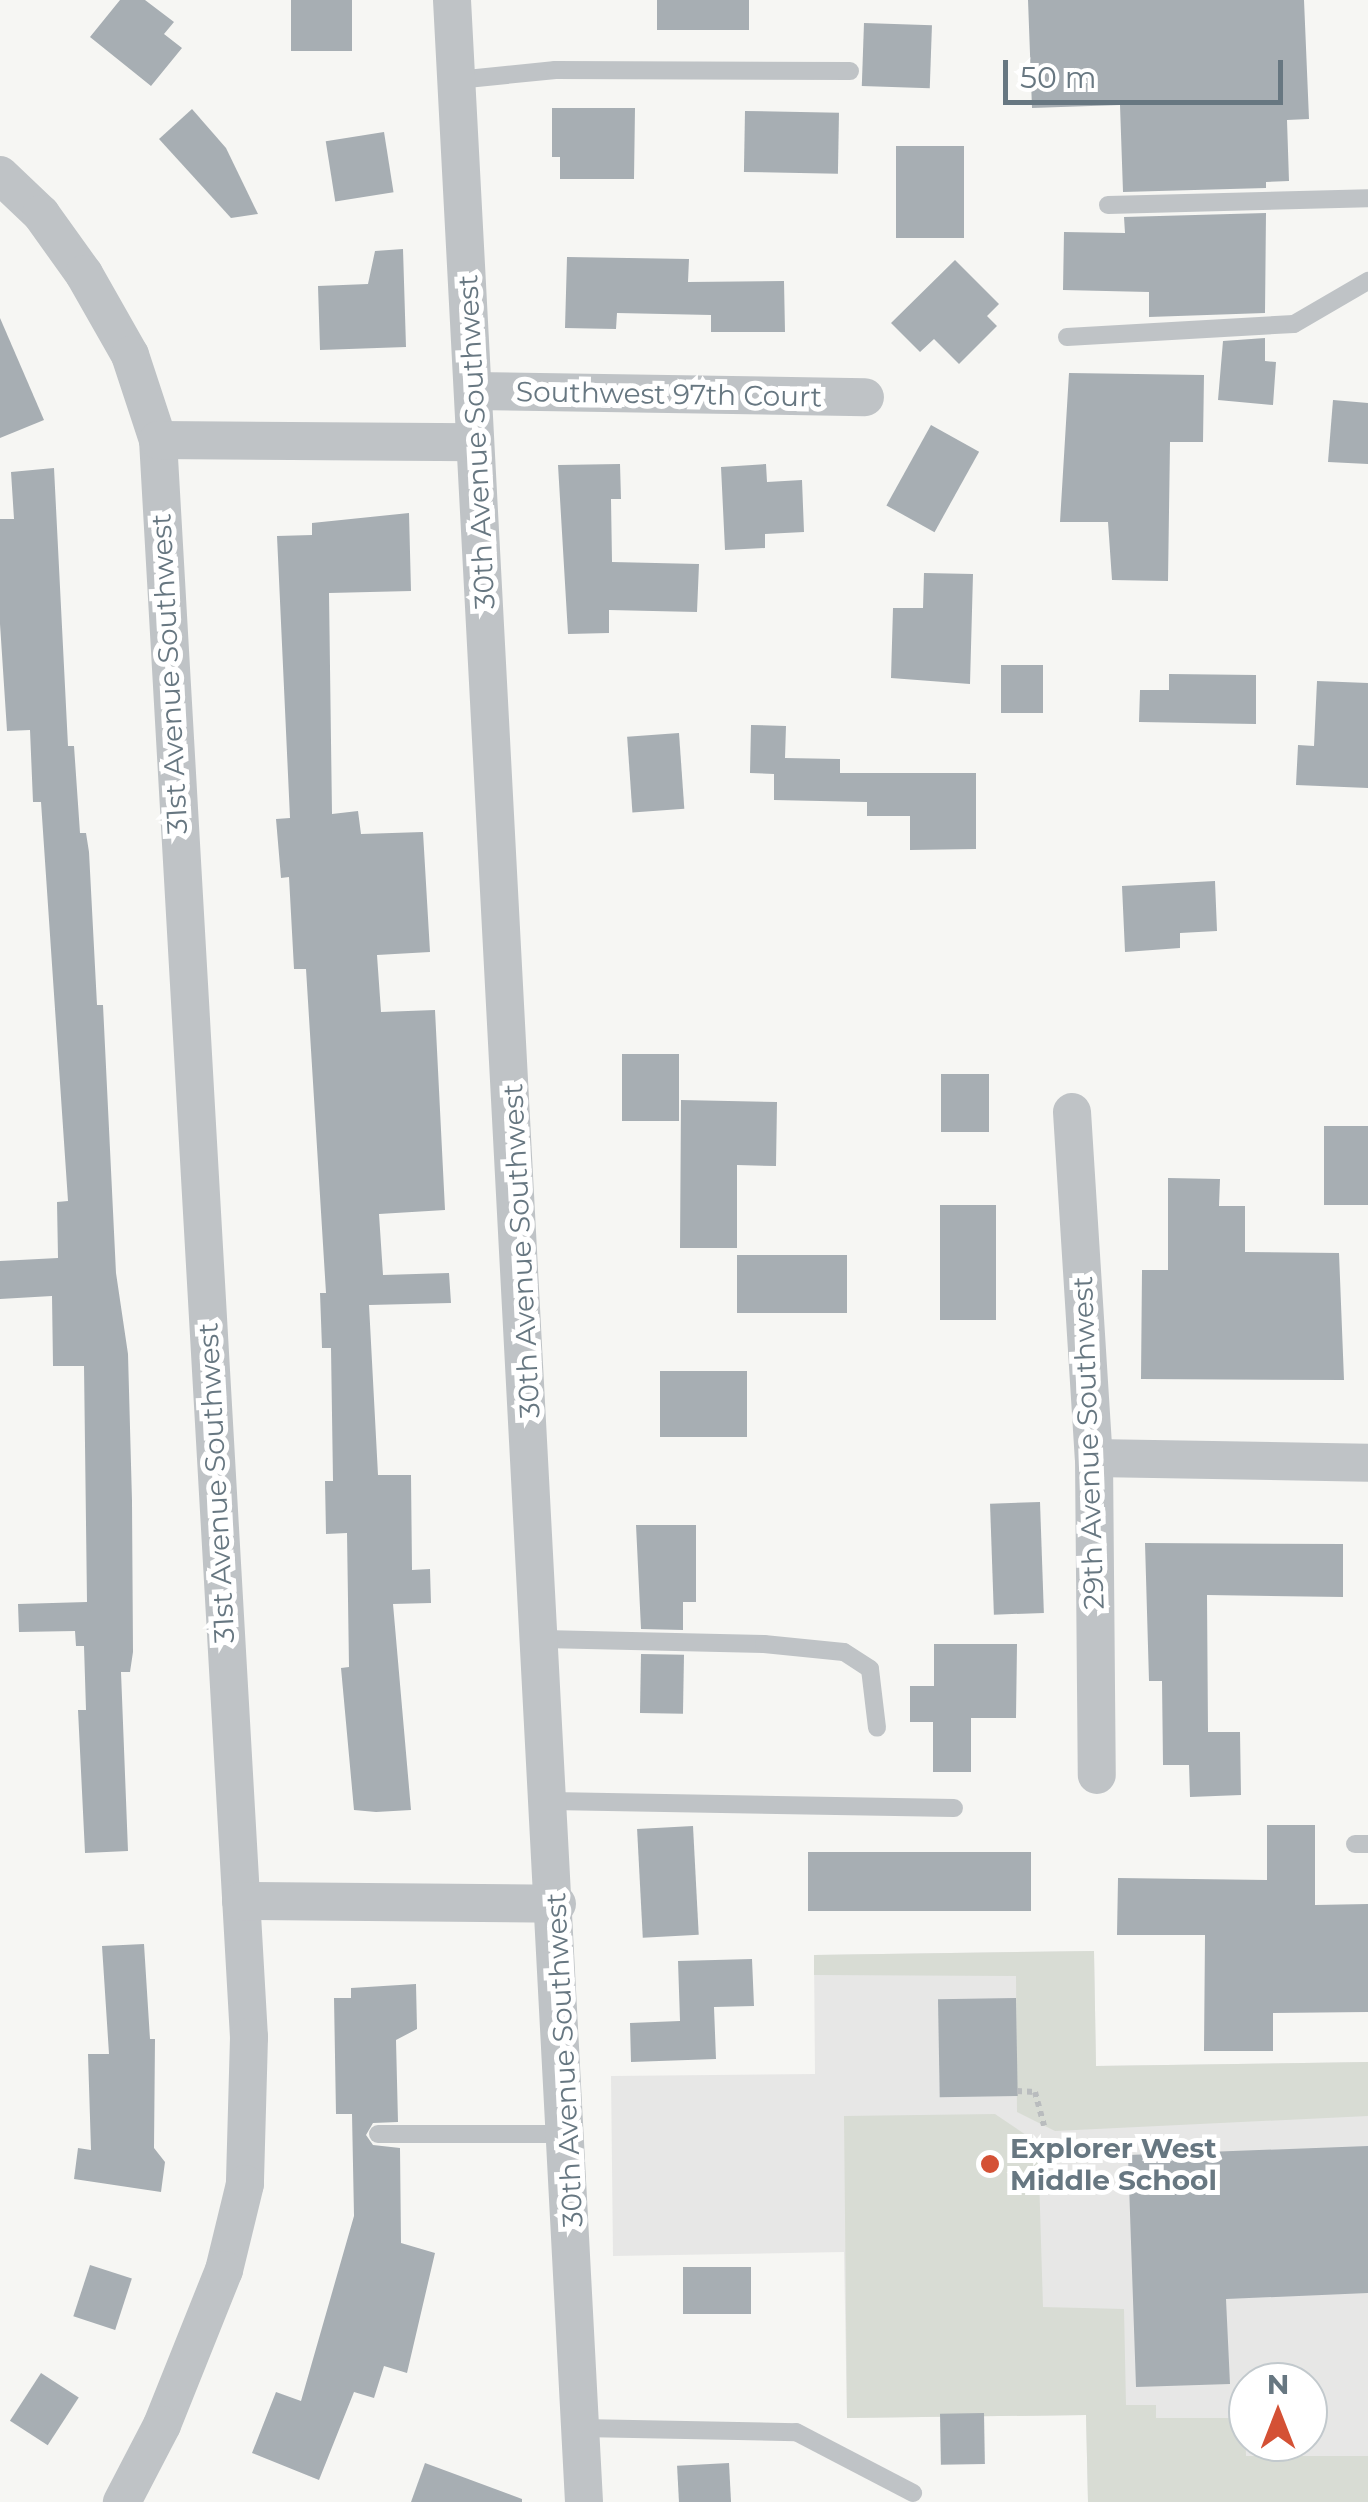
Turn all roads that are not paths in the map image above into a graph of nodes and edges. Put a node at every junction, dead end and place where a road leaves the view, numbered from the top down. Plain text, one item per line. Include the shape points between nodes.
1 (452, 0) edge
2 (850, 71) dead end
3 (456, 80) junction
4 (0, 176) edge
5 (1368, 198) edge
6 (1108, 205) dead end
7 (1368, 281) edge
8 (1066, 337) dead end
9 (474, 391) junction
10 (865, 397) dead end
11 (158, 440) junction
12 (475, 442) junction
13 (1072, 1112) dead end
14 (1094, 1458) junction
15 (1368, 1463) edge
16 (543, 1639) junction
17 (877, 1728) dead end
18 (1097, 1775) dead end
19 (551, 1801) junction
20 (954, 1808) dead end
21 (241, 1902) junction
22 (557, 1904) junction
23 (378, 2134) dead end
24 (568, 2134) junction
25 (581, 2428) junction
26 (914, 2493) dead end
27 (122, 2502) edge
28 (584, 2502) edge

1 - 3 street, 30th Avenue Southwest
2 - 3 lane via 555,70
3 - 9 street, 30th Avenue Southwest
4 - 11 street, 31st Avenue Southwest via 41,214 84,274 130,356
5 - 6 lane
7 - 8 lane via 1294,324
9 - 10 street, Southwest 97th Court
9 - 12 street, 30th Avenue Southwest
11 - 12 street
11 - 21 street, 31st Avenue Southwest
12 - 16 street, 30th Avenue Southwest
13 - 14 street, 29th Avenue Southwest
14 - 15 street
14 - 18 street, 29th Avenue Southwest
16 - 17 lane via 844,1652 870,1668
16 - 19 street, 30th Avenue Southwest
19 - 20 lane
19 - 22 street, 30th Avenue Southwest
21 - 22 street
21 - 27 street, 31st Avenue Southwest via 251,2118 245,2184 200,2335
22 - 24 street, 30th Avenue Southwest
23 - 24 lane
24 - 25 street, 30th Avenue Southwest
25 - 26 lane via 796,2432
25 - 28 street, 30th Avenue Southwest

